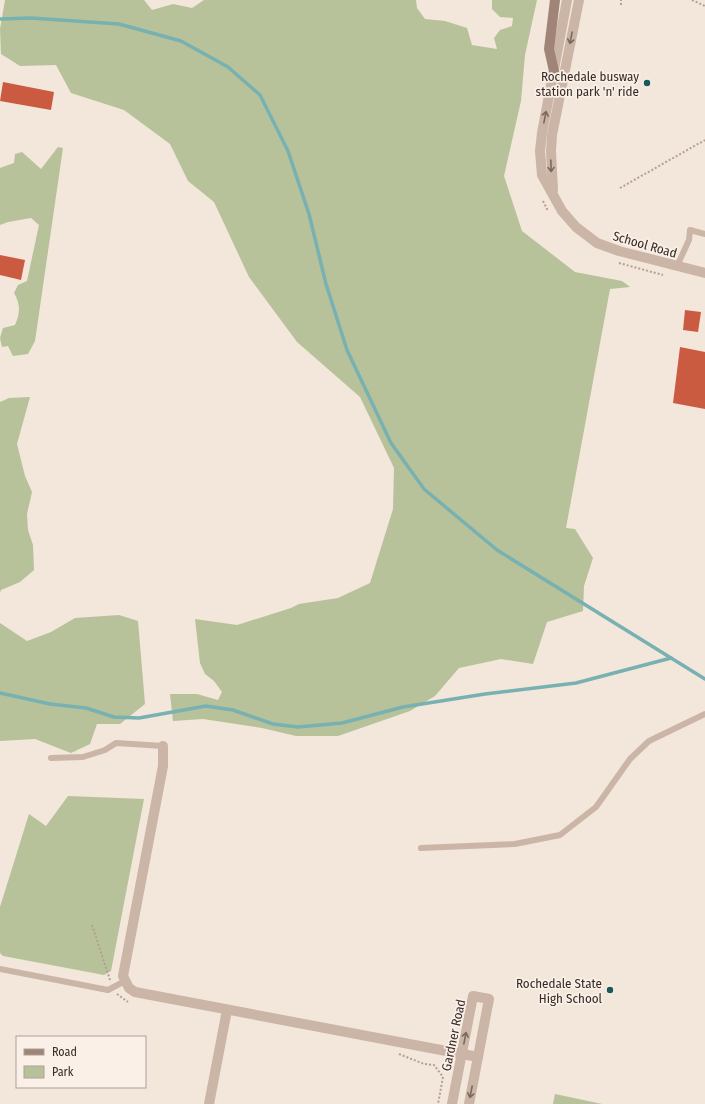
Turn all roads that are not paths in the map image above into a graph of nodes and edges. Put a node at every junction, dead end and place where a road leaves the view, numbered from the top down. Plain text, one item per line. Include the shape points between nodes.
1 (555, 0) edge
2 (567, 0) edge
3 (579, 0) edge
4 (554, 71) junction
5 (553, 194) junction
6 (705, 234) edge
7 (677, 266) junction
8 (705, 273) edge
9 (705, 714) edge
10 (163, 746) joint
11 (51, 758) dead end
12 (421, 848) dead end
13 (0, 969) edge
14 (125, 981) junction
15 (227, 1010) junction
16 (462, 1054) junction
17 (478, 1057) junction
18 (209, 1104) edge
19 (452, 1104) edge
20 (469, 1104) edge

1 - 4 main road via 549,49
2 - 4 street, School Road
3 -> 5 street, School Road via 552,135
5 -> 4 street, School Road via 542,175 540,151
5 - 7 street, School Road via 562,211 576,227 597,242 619,251
6 - 7 lane via 690,230
7 - 8 street, School Road
9 - 12 lane via 649,741 630,759 596,807 560,835 515,844
10 - 11 lane via 116,743 105,750 83,757
10 - 14 street via 163,766 123,976
13 - 14 lane via 108,990
14 - 15 street via 135,992
15 - 16 street
15 - 18 street
16 - 17 street
16 -> 17 street, Gardner Road via 473,996 489,999
16 - 19 street, Gardner Road
17 -> 20 street, Gardner Road

